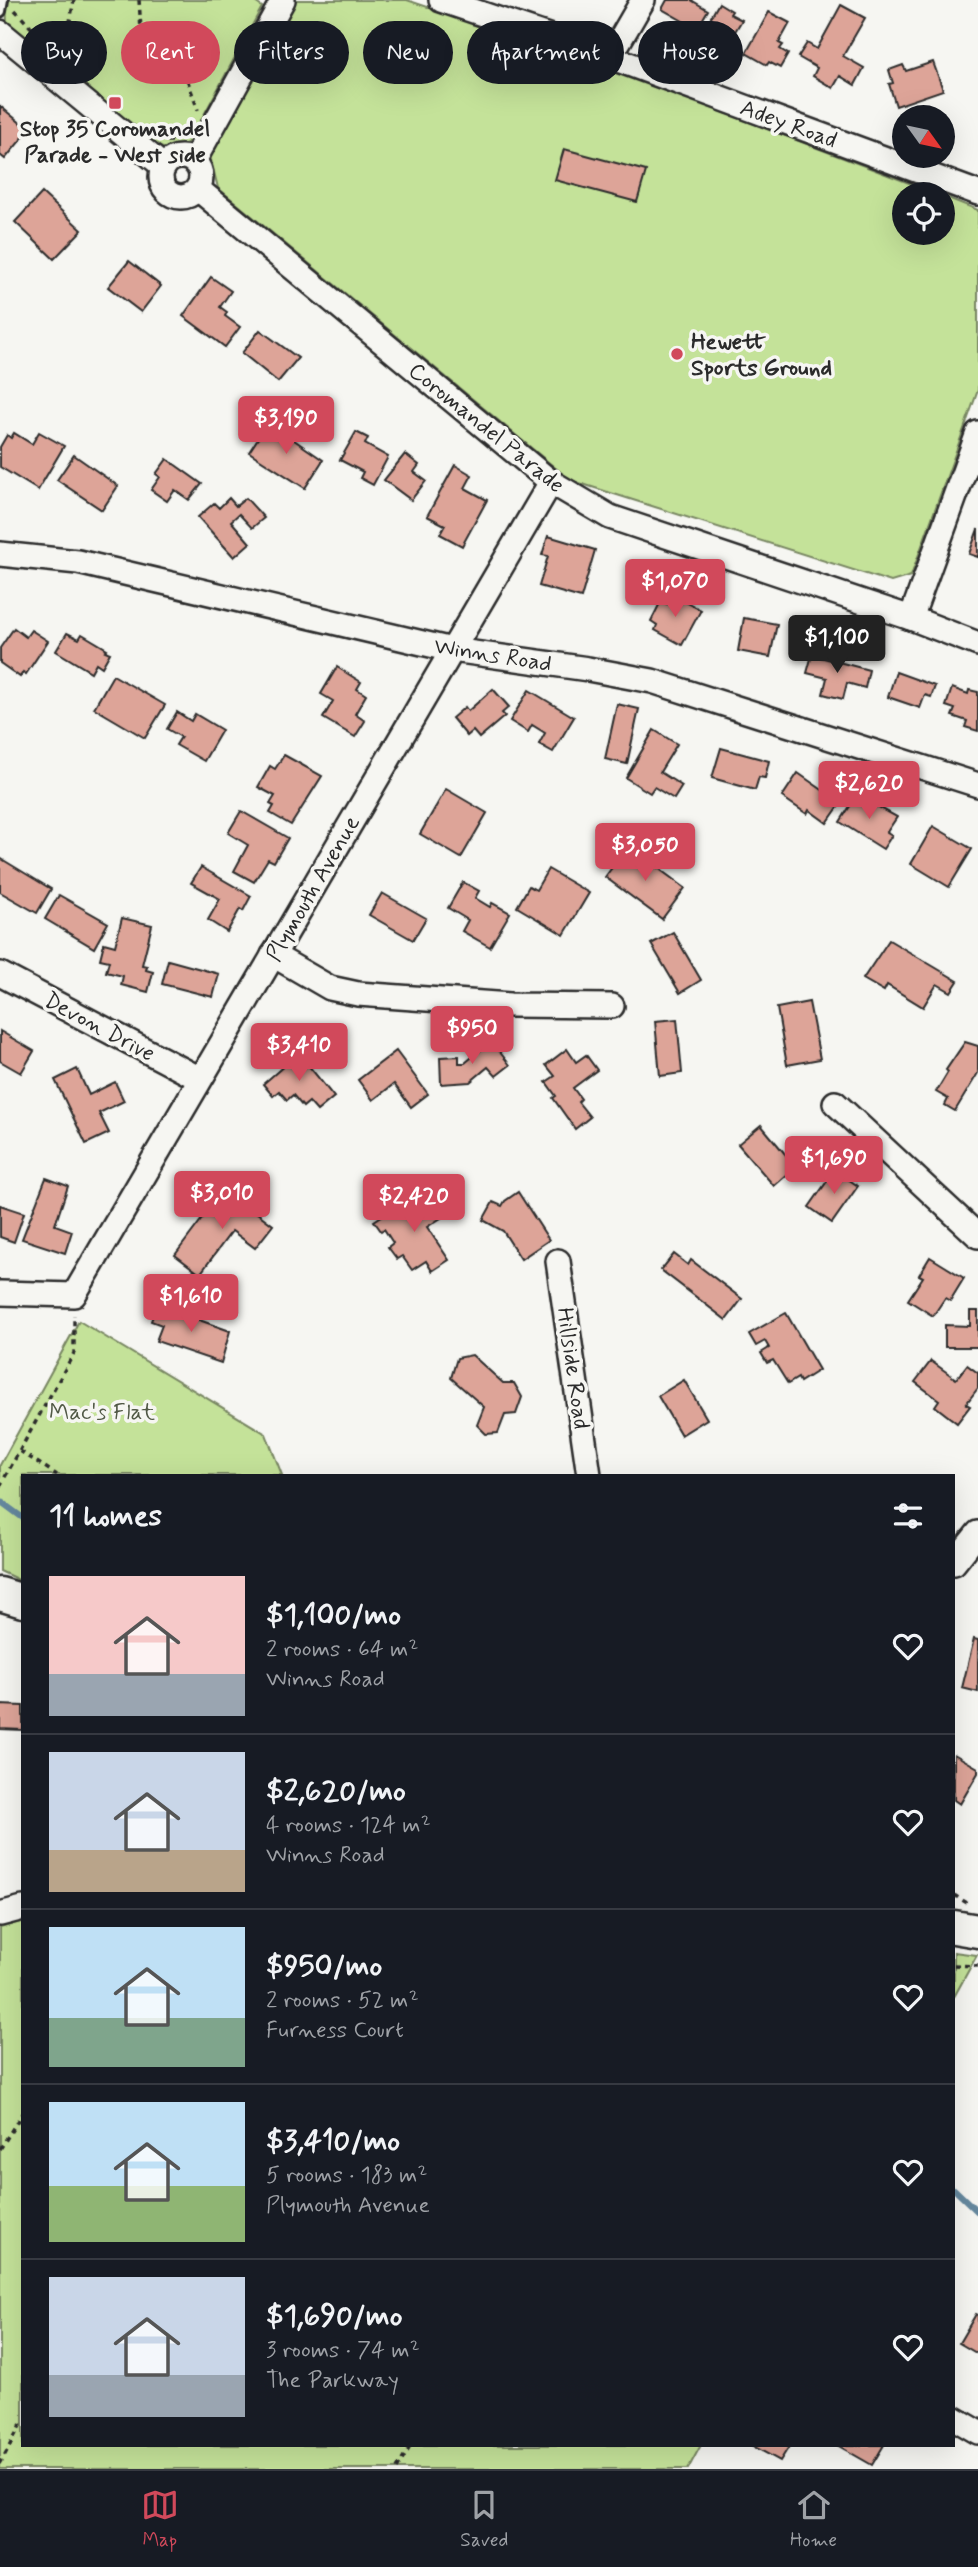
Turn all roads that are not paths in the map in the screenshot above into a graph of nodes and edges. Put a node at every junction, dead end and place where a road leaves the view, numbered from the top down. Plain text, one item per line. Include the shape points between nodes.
1 (2, 0) edge
2 (284, 0) edge
3 (441, 0) edge
4 (643, 0) edge
5 (0, 11) edge
6 (503, 21) edge
7 (0, 32) edge
8 (624, 33) edge
9 (624, 62) edge
10 (194, 161) junction
11 (164, 167) junction
12 (198, 189) junction
13 (978, 193) edge
14 (978, 433) edge
15 (551, 482) junction
16 (0, 554) edge
17 (911, 618) junction
18 (978, 644) edge
19 (452, 650) junction
20 (978, 785) edge
21 (273, 955) junction
22 (0, 974) edge
23 (612, 1006) dead end
24 (200, 1079) junction
25 (835, 1103) dead end
26 (978, 1236) edge
27 (558, 1261) dead end
28 (0, 1293) edge
29 (589, 1474) edge
30 (978, 1533) edge
31 (955, 1562) edge
32 (0, 1594) edge
33 (21, 1600) edge
34 (21, 1909) edge
35 (0, 1914) edge
36 (955, 1927) edge
37 (978, 1931) edge
38 (955, 2419) edge
39 (978, 2432) edge

1 - 5 lane
2 - 10 street
3 - 6 street, Adey Road
4 - 8 street
7 - 11 street
9 - 13 street, Adey Road
10 - 11 street via 174,158
10 - 12 street via 202,177
11 - 12 street via 163,187 173,196 187,197
12 - 15 street, Coromandel Parade
14 - 17 street
15 - 17 street, Coromandel Parade via 610,517
15 - 19 street, Plymouth Avenue
16 - 19 street, Winns Road via 78,562
17 - 18 street, Coromandel Parade
19 - 20 street, Winns Road via 652,681
19 - 21 street, Plymouth Avenue
21 - 23 street via 330,988 358,995
21 - 24 street, Plymouth Avenue
22 - 24 street, Devon Drive
24 - 28 street, Plymouth Avenue via 74,1295
25 - 26 street
27 - 29 street, Hillside Road
30 - 31 street
32 - 33 main road
34 - 35 street
36 - 37 main road
38 - 39 street

